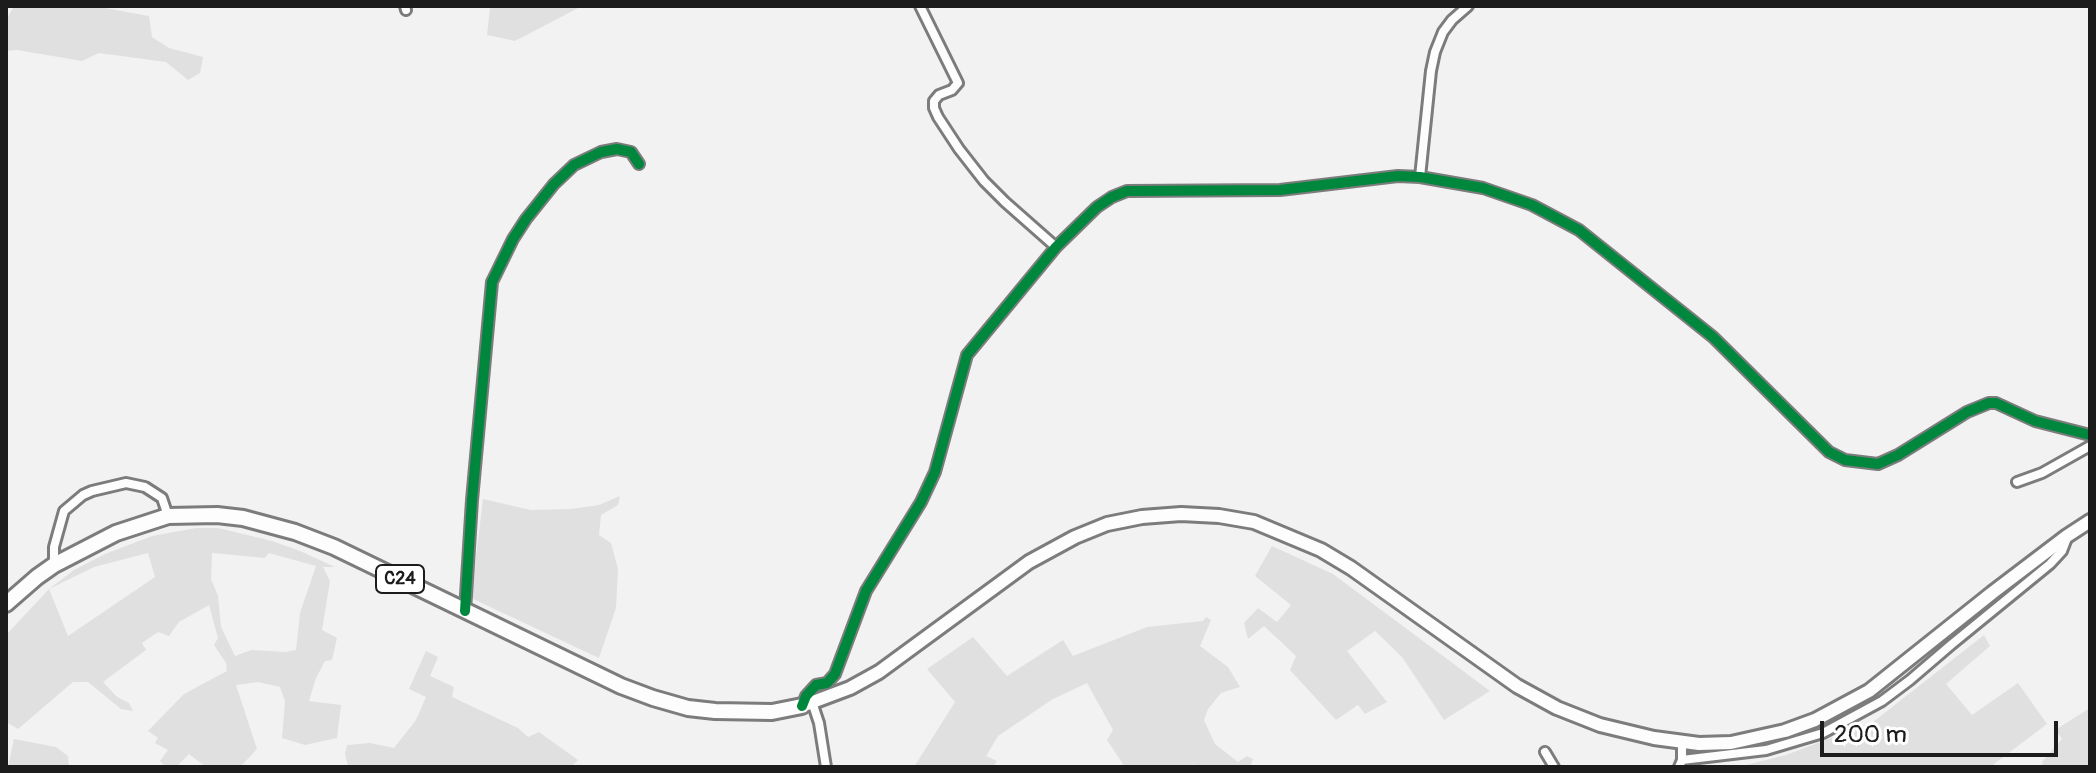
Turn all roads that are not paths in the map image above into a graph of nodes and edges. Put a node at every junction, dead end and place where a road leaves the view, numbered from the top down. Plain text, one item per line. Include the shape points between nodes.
1 (920, 6) edge
2 (1468, 6) edge
3 (639, 164) dead end
4 (1420, 177) junction
5 (1056, 247) junction
6 (2090, 435) edge
7 (2090, 446) edge
8 (2017, 482) dead end
9 (168, 516) junction
10 (2090, 521) edge
11 (2067, 536) junction
12 (54, 565) junction
13 (6, 604) edge
14 (465, 611) junction
15 (807, 704) junction
16 (1682, 743) junction
17 (1545, 752) dead end
18 (826, 762) edge
19 (1681, 764) edge
20 (817, 767) edge
21 (1554, 767) edge

1 - 5 street via 958,83 934,101 938,117 984,181
2 - 4 street via 1443,32 1435,52
3 - 14 street via 631,152 617,149 574,165 526,219 492,282
4 - 5 street via 1280,190 1127,191 1097,207
4 - 6 street via 1511,197 1579,230 1713,337 1829,452 1845,460 1878,464 1989,403
5 - 15 street via 967,355 935,472 866,591 835,674 816,685 806,696
7 - 8 street
9 - 12 main road, C24 via 116,533
9 - 12 street via 162,498 145,487 126,483 92,491 64,511
9 - 14 main road, C24 via 230,517 284,528
10 - 11 main road, C24
11 - 16 main road, C24 via 1897,671 1845,705 1759,738
11 - 19 street via 2050,564 1882,701 1823,733 1766,750
12 - 13 main road, C24
14 - 15 main road, C24 via 621,686 688,708 772,712
15 - 16 main road, C24 via 879,672 1029,562 1066,542 1107,524 1181,514 1254,522 1321,550 1531,695 1600,725
15 - 18 street via 819,723
16 - 19 street
17 - 21 street
18 - 20 street

